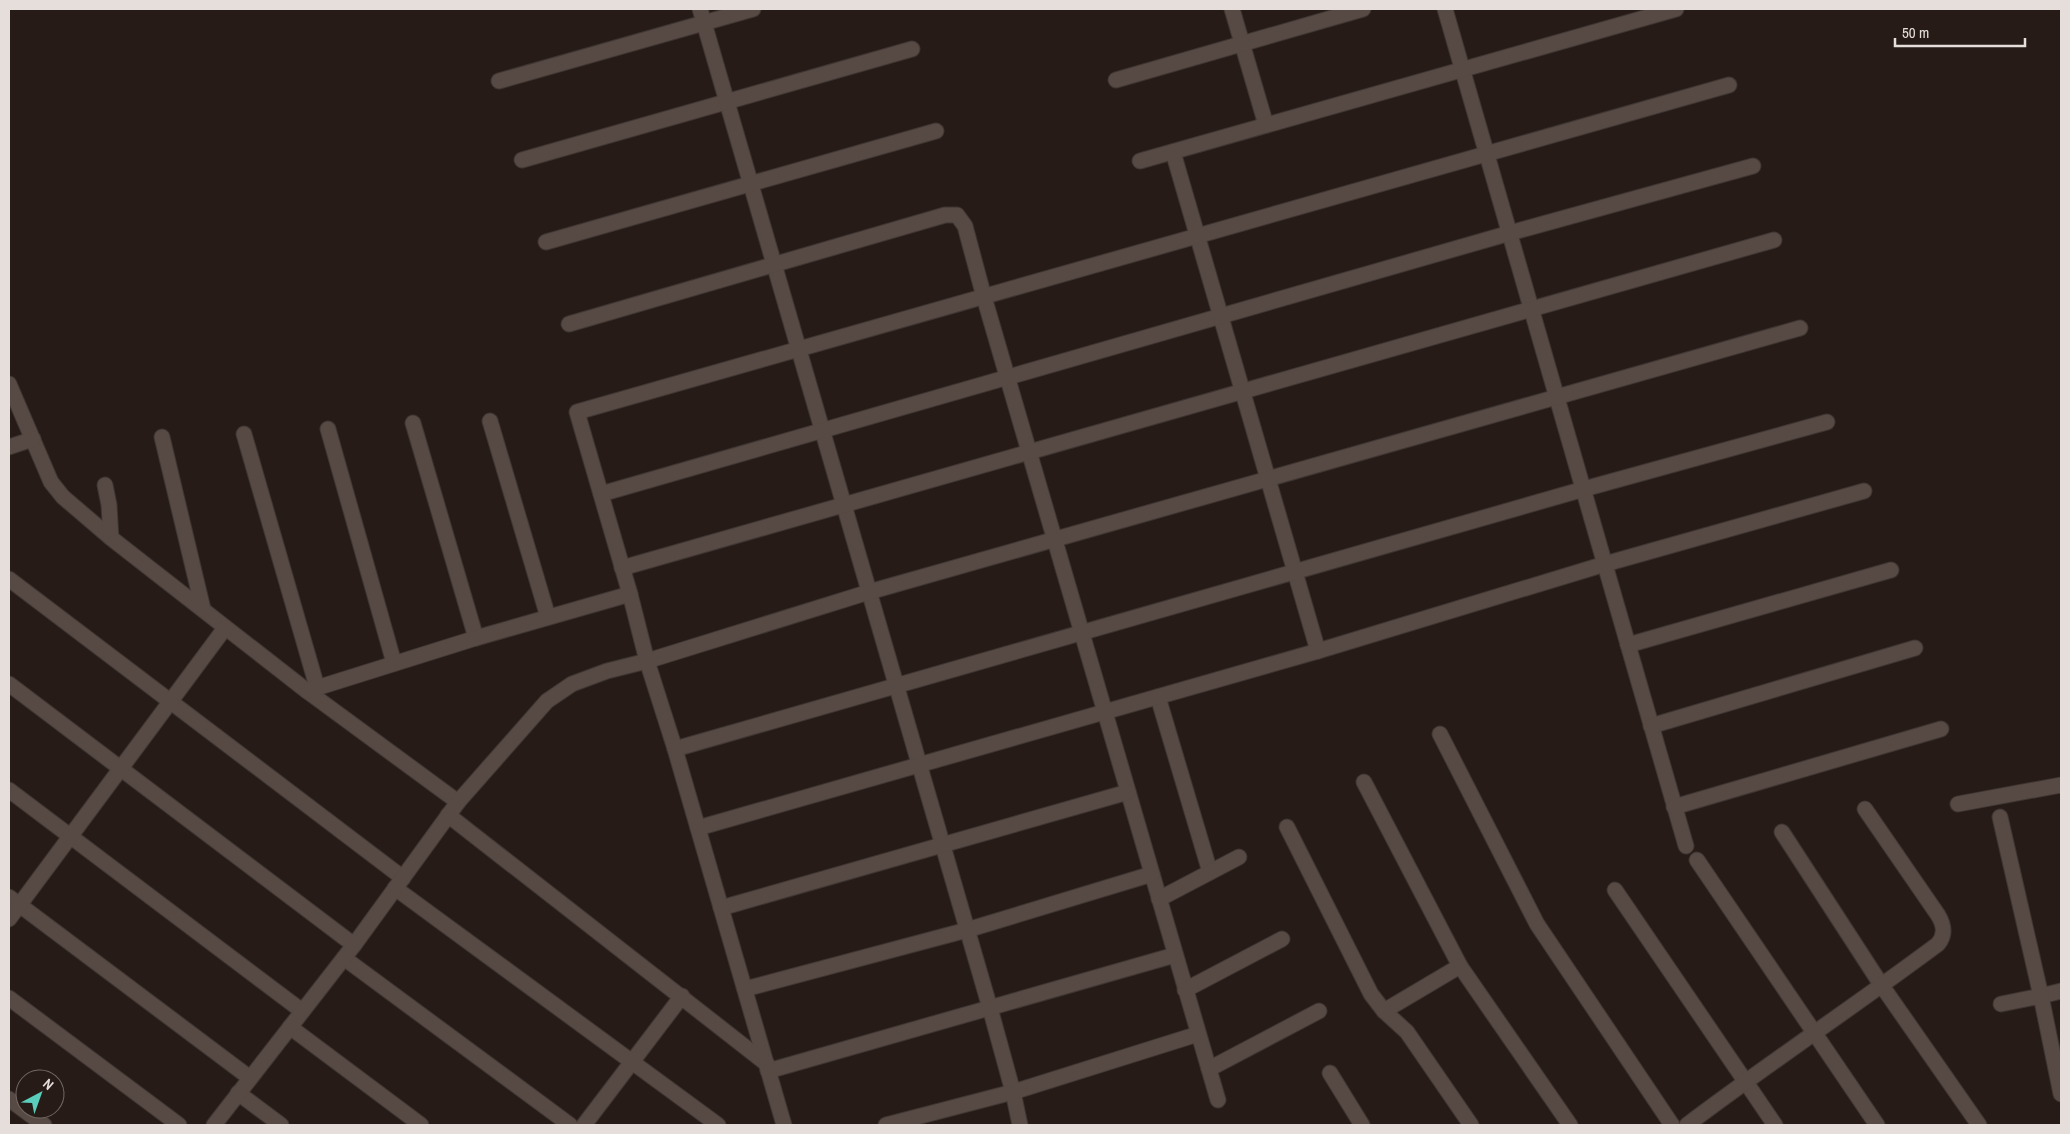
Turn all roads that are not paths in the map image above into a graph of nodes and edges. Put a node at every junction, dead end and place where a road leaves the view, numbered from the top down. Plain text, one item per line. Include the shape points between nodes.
1 (753, 9) edge
2 (1232, 9) edge
3 (1363, 9) edge
4 (1445, 9) edge
5 (1676, 9) edge
6 (702, 16) edge
7 (1243, 44) junction
8 (912, 49) dead end
9 (1462, 68) junction
10 (1116, 80) dead end
11 (499, 81) dead end
12 (1729, 85) dead end
13 (727, 102) junction
14 (1266, 125) junction
15 (936, 131) dead end
16 (1173, 152) junction
17 (1487, 152) junction
18 (522, 160) dead end
19 (1140, 162) dead end
20 (1753, 166) dead end
21 (751, 184) junction
22 (1510, 233) junction
23 (1198, 236) junction
24 (1774, 240) dead end
25 (546, 242) dead end
26 (774, 266) junction
27 (984, 297) junction
28 (1532, 307) junction
29 (1221, 317) junction
30 (569, 324) dead end
31 (1800, 328) dead end
32 (799, 349) junction
33 (1007, 378) junction
34 (9, 384) edge
35 (1243, 391) junction
36 (1557, 395) junction
37 (490, 421) dead end
38 (1827, 422) dead end
39 (413, 424) dead end
40 (328, 429) dead end
41 (822, 431) junction
42 (244, 434) dead end
43 (162, 437) dead end
44 (33, 439) junction
45 (9, 447) edge
46 (1029, 452) junction
47 (1268, 478) junction
48 (104, 484) dead end
49 (1584, 488) junction
50 (1864, 492) dead end
51 (601, 494) junction
52 (844, 505) junction
53 (111, 538) junction
54 (1054, 540) junction
55 (1605, 564) junction
56 (622, 568) junction
57 (1891, 570) dead end
58 (1295, 572) junction
59 (9, 579) edge
60 (869, 592) junction
61 (630, 594) junction
62 (203, 609) junction
63 (548, 617) junction
64 (226, 628) junction
65 (1082, 633) junction
66 (476, 638) junction
67 (1628, 646) junction
68 (1915, 648) dead end
69 (1318, 652) junction
70 (647, 661) junction
71 (394, 663) junction
72 (9, 684) edge
73 (896, 686) junction
74 (312, 689) junction
75 (1158, 697) junction
76 (171, 703) junction
77 (1105, 712) junction
78 (1651, 726) junction
79 (1941, 729) dead end
80 (1440, 734) dead end
81 (675, 749) junction
82 (920, 765) junction
83 (121, 770) junction
84 (1364, 782) dead end
85 (2061, 785) edge
86 (9, 790) edge
87 (1128, 792) junction
88 (458, 802) junction
89 (1958, 804) dead end
90 (1674, 807) junction
91 (1865, 809) dead end
92 (448, 815) junction
93 (2000, 817) dead end
94 (1287, 827) dead end
95 (698, 828) junction
96 (1782, 832) dead end
97 (70, 837) junction
98 (943, 845) junction
99 (1686, 846) dead end
100 (1239, 857) dead end
101 (1697, 860) dead end
102 (1210, 872) junction
103 (1152, 874) junction
104 (399, 883) junction
105 (1615, 890) dead end
106 (1159, 899) junction
107 (14, 901) edge
108 (721, 908) junction
109 (9, 919) edge
110 (967, 930) junction
111 (1282, 940) dead end
112 (354, 945) junction
113 (1175, 955) junction
114 (344, 958) junction
115 (1460, 966) junction
116 (1882, 986) junction
117 (745, 990) junction
118 (1186, 990) junction
119 (2061, 991) edge
120 (682, 996) junction
121 (2041, 996) junction
122 (9, 998) edge
123 (2000, 1004) dead end
124 (990, 1008) junction
125 (302, 1011) junction
126 (1319, 1011) dead end
127 (1384, 1011) junction
128 (290, 1027) junction
129 (1198, 1034) junction
130 (1815, 1034) junction
131 (633, 1061) junction
132 (767, 1067) junction
133 (1209, 1069) junction
134 (1330, 1073) dead end
135 (250, 1078) junction
136 (1745, 1081) junction
137 (1014, 1092) junction
138 (238, 1094) junction
139 (2061, 1094) edge
140 (9, 1099) edge
141 (1218, 1100) dead end
142 (44, 1125) edge
143 (179, 1125) edge
144 (214, 1125) edge
145 (280, 1125) edge
146 (421, 1125) edge
147 (570, 1125) edge
148 (584, 1125) edge
149 (718, 1125) edge
150 (784, 1125) edge
151 (886, 1125) edge
152 (1020, 1125) edge
153 (1362, 1125) edge
154 (1471, 1125) edge
155 (1570, 1125) edge
156 (1672, 1125) edge
157 (1687, 1125) edge
158 (1775, 1125) edge
159 (1876, 1125) edge
160 (1979, 1125) edge

1 - 6 street
2 - 7 street
3 - 7 street
4 - 9 street
5 - 9 street
6 - 11 street
6 - 13 street
7 - 10 street
7 - 14 street
8 - 13 street
9 - 14 street
9 - 17 street
12 - 17 street
13 - 18 street
13 - 21 street
14 - 16 street
15 - 21 street
16 - 19 street
16 - 23 street
17 - 22 street
17 - 23 street
20 - 22 street
21 - 25 street
21 - 26 street
22 - 28 street
22 - 29 street
23 - 27 street
23 - 29 street
24 - 28 street
26 - 27 street via 945,214 957,215 965,226
26 - 30 street
26 - 32 street
27 - 32 street
27 - 33 street
28 - 35 street
28 - 36 street
29 - 33 street
29 - 35 street
31 - 36 street
32 - 41 street
32 - 51 street via 577,412
33 - 41 street
33 - 46 street
34 - 44 street
35 - 46 street
35 - 47 street
36 - 47 street
36 - 49 street
37 - 63 street
38 - 49 street
39 - 66 street
40 - 71 street
41 - 51 street
41 - 52 street
42 - 74 street
43 - 62 street
44 - 45 street
44 - 53 street via 51,482 62,497
46 - 52 street
46 - 54 street
47 - 54 street
47 - 58 street
48 - 53 street
49 - 55 street
49 - 58 street
50 - 55 street
51 - 56 street
52 - 56 street
52 - 60 street
53 - 62 street
54 - 60 street
54 - 65 street
55 - 67 street
55 - 69 street
56 - 61 street
57 - 67 street
58 - 65 street
58 - 69 street
59 - 76 street
60 - 70 street
60 - 73 street
61 - 63 street
61 - 70 street
62 - 64 street
63 - 66 street
64 - 74 street
64 - 76 street
65 - 73 street
65 - 77 street
66 - 71 street
67 - 78 street
68 - 78 street
69 - 75 street
70 - 81 street
70 - 88 street via 572,684 547,700
71 - 74 street
72 - 83 street
73 - 81 street
73 - 82 street
74 - 88 street
75 - 77 street
75 - 102 street
76 - 83 street
76 - 104 street
77 - 82 street
77 - 87 street
78 - 90 street
79 - 90 street
80 - 156 street via 1537,924
81 - 95 street
82 - 95 street
82 - 98 street
83 - 97 street
83 - 112 street
84 - 115 street
85 - 89 street
86 - 97 street
87 - 98 street
87 - 103 street
88 - 92 street
90 - 99 street
91 - 116 street via 1943,924 1943,938 1938,944
92 - 104 street
92 - 120 street
93 - 121 street
94 - 127 street via 1371,994
95 - 108 street
96 - 116 street
97 - 107 street
97 - 125 street
98 - 108 street
98 - 110 street
100 - 102 street
101 - 130 street
102 - 106 street
103 - 106 street
103 - 110 street
104 - 112 street
104 - 131 street
105 - 136 street
106 - 113 street
107 - 109 street
107 - 135 street
108 - 117 street
110 - 117 street
110 - 124 street
111 - 118 street
112 - 114 street
113 - 118 street
113 - 124 street
114 - 125 street
114 - 147 street
115 - 127 street
115 - 155 street
116 - 130 street
116 - 160 street
117 - 132 street
118 - 129 street
119 - 121 street
120 - 131 street
120 - 132 street
121 - 123 street
121 - 139 street
122 - 143 street
124 - 132 street
124 - 137 street
125 - 128 street
126 - 133 street
127 - 154 street via 1407,1032
128 - 135 street
128 - 146 street
129 - 133 street
129 - 137 street
130 - 136 street
130 - 159 street
131 - 148 street
131 - 149 street
132 - 150 street
133 - 141 street
134 - 153 street
135 - 138 street
136 - 157 street
136 - 158 street
137 - 151 street
137 - 152 street
138 - 144 street
138 - 145 street
140 - 142 street

